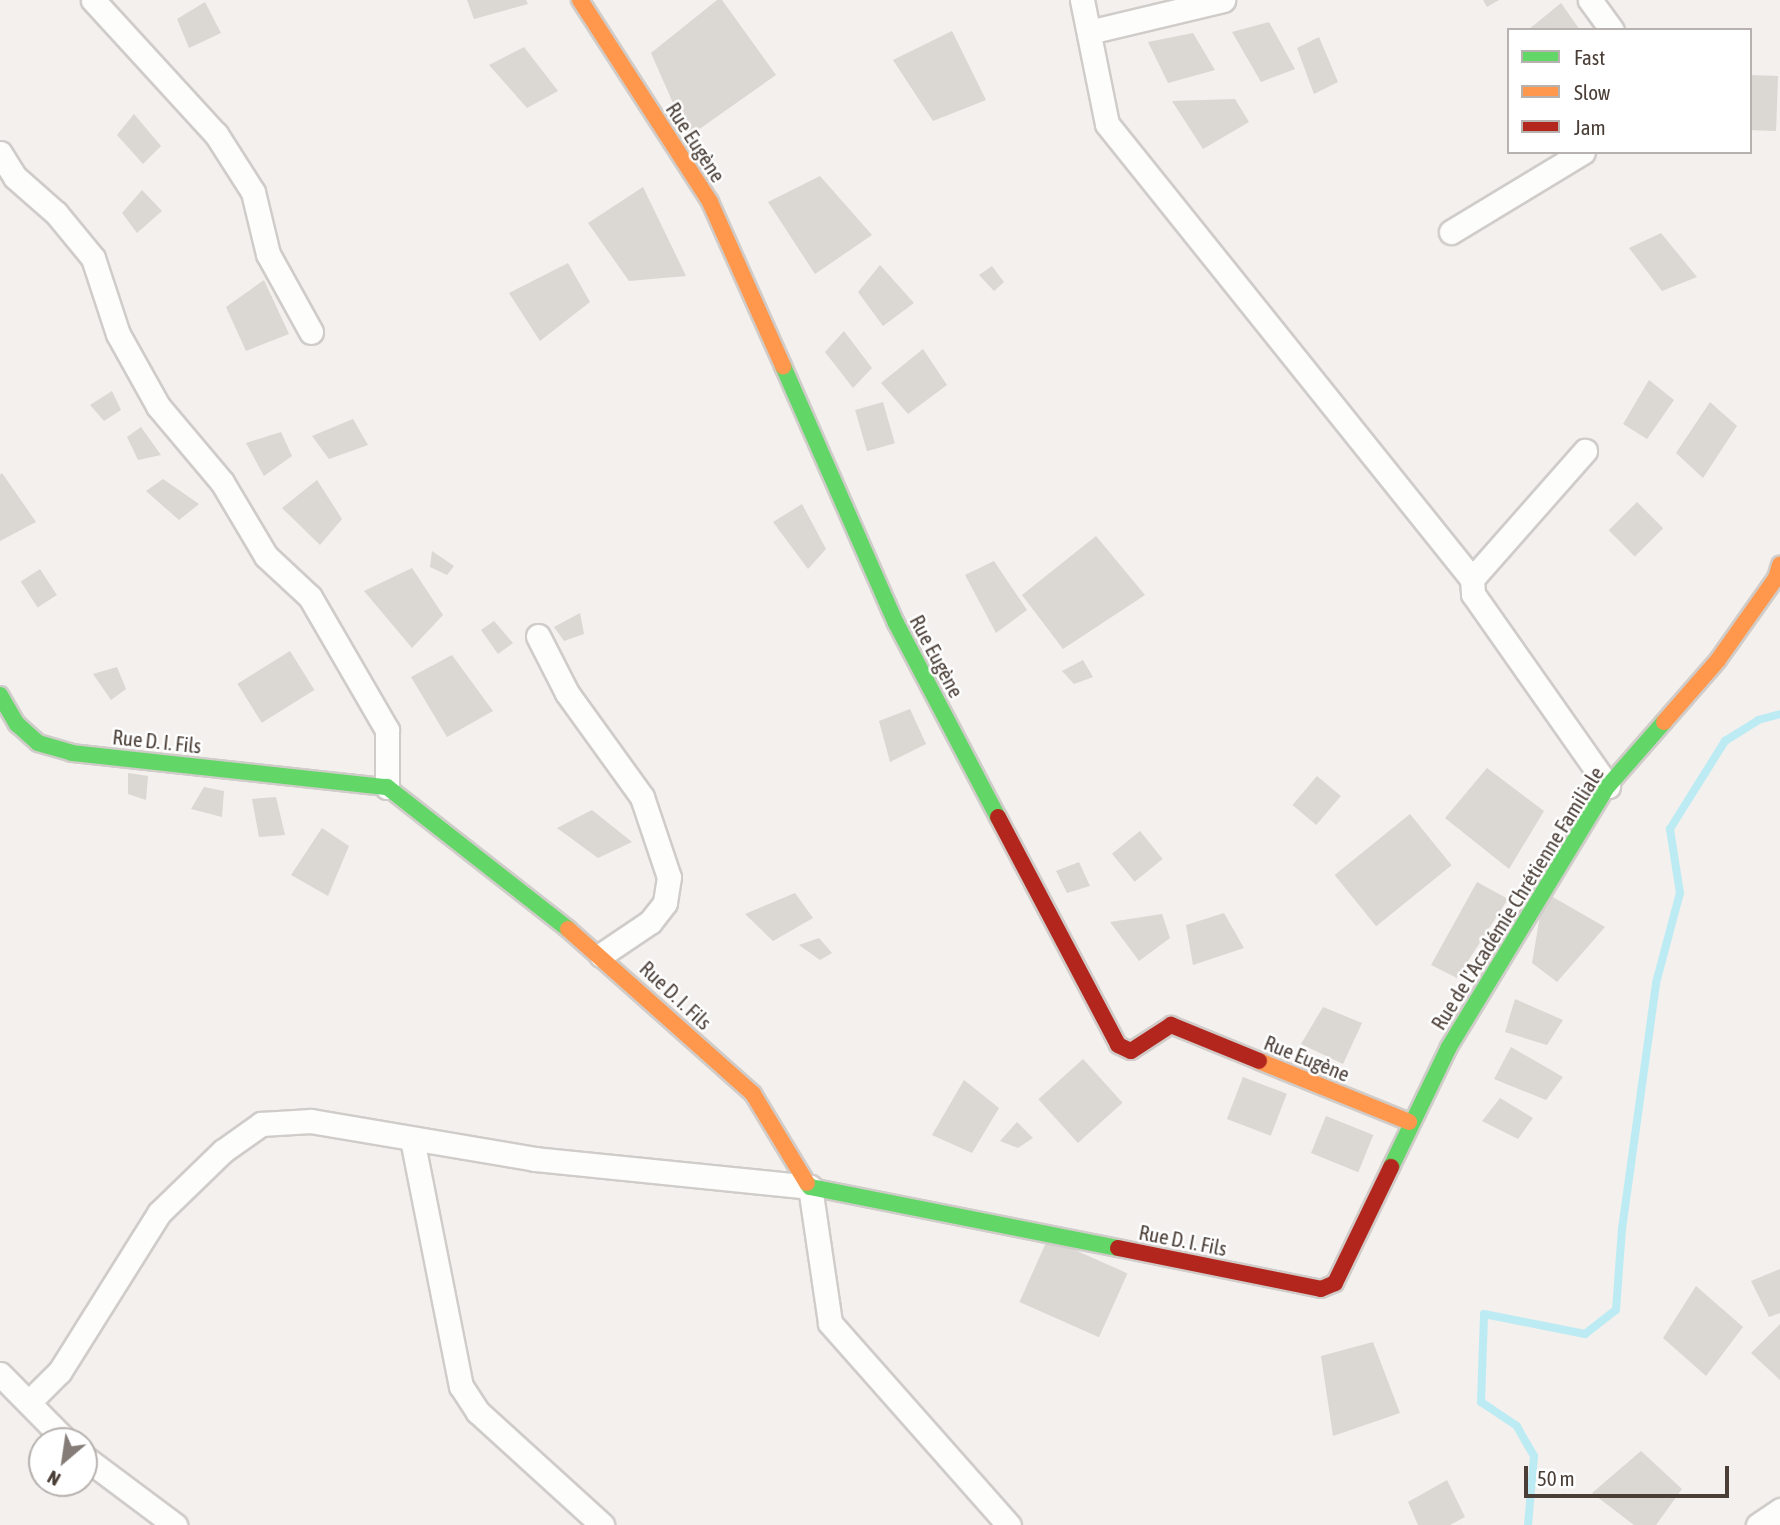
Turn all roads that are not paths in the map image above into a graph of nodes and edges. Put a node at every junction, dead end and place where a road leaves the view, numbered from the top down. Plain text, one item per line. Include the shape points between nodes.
1 (93, 0) edge
2 (580, 0) edge
3 (1083, 0) edge
4 (1223, 0) edge
5 (1590, 0) edge
6 (1611, 28) edge
7 (1089, 32) junction
8 (0, 153) edge
9 (1580, 154) edge
10 (1451, 232) dead end
11 (311, 332) dead end
12 (1586, 451) dead end
13 (1780, 565) edge
14 (1472, 579) junction
15 (538, 636) dead end
16 (0, 695) edge
17 (1608, 786) junction
18 (387, 787) junction
19 (601, 955) junction
20 (1409, 1122) junction
21 (412, 1139) junction
22 (810, 1186) junction
23 (1335, 1283) joint
24 (0, 1374) edge
25 (30, 1401) junction
26 (53, 1427) edge
27 (98, 1467) edge
28 (1780, 1510) edge
29 (175, 1525) edge
30 (601, 1525) edge
31 (1009, 1525) edge
32 (1758, 1525) edge

1 - 11 street via 216,134 253,192 268,254
2 - 20 street, Rue Eugène via 710,202 896,623 1118,1045 1131,1051 1171,1025
3 - 7 street
4 - 7 street
5 - 6 street
7 - 14 street via 1107,124
8 - 18 street via 15,177 56,213 93,258 118,334 158,406 222,481 265,556 310,597 387,730
9 - 10 street
12 - 14 street
13 - 17 street, Rue de l'Académie Chrétienne Familiale via 1776,578 1717,660
14 - 17 street via 1473,594
15 - 19 street via 567,693 642,797 669,877 665,903 650,922
16 - 18 street, Rue D. I. Fils via 17,724 38,743 72,753
17 - 20 street, Rue de l'Académie Chrétienne Familiale via 1449,1047
18 - 19 street, Rue D. I. Fils
19 - 22 street, Rue D. I. Fils via 752,1094
20 - 23 street, Rue de l'Académie Chrétienne Familiale
21 - 22 street via 535,1159
21 - 25 street via 312,1121 261,1124 223,1151 159,1213 60,1371
21 - 30 street via 461,1386 478,1412
22 - 23 street, Rue D. I. Fils via 1321,1289
22 - 31 street via 830,1323
24 - 25 street
25 - 26 street
27 - 29 street
28 - 32 street

